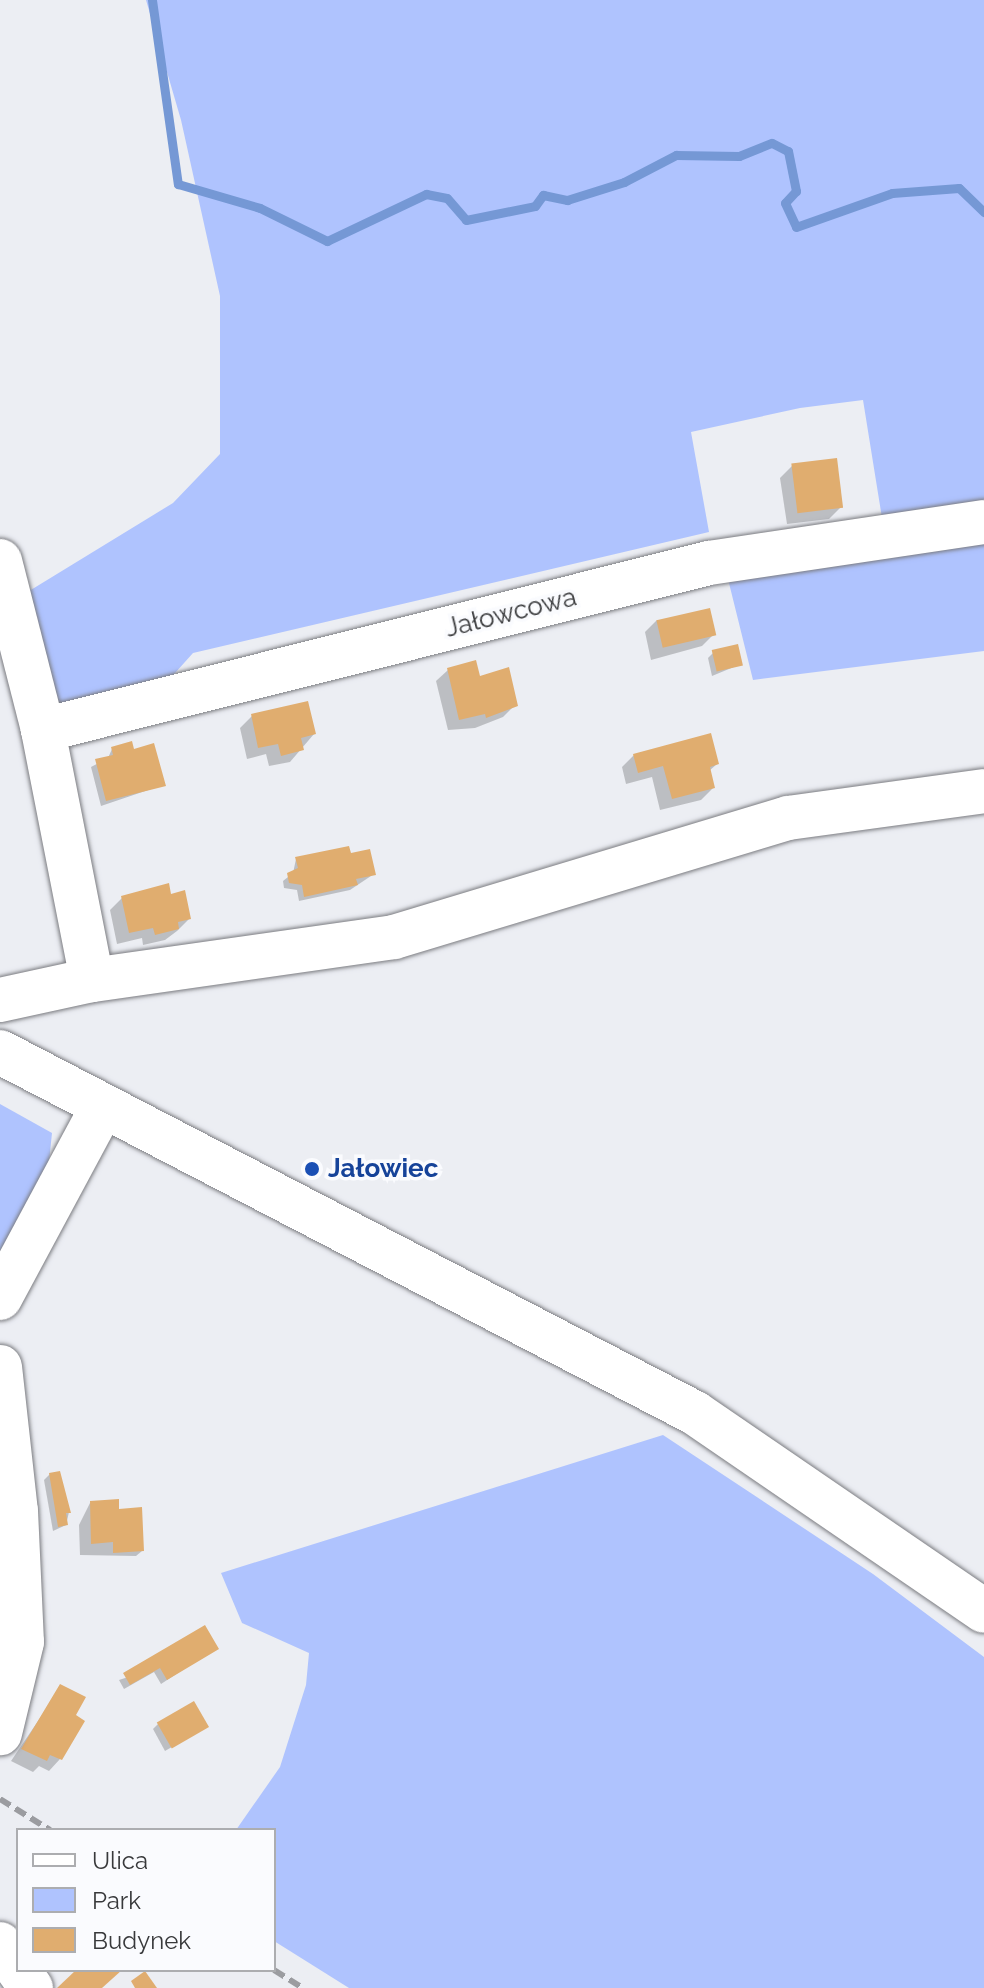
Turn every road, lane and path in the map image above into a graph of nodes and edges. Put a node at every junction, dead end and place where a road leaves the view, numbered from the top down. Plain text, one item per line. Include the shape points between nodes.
1 (984, 522) edge
2 (0, 561) edge
3 (43, 730) junction
4 (984, 791) edge
5 (92, 980) junction
6 (0, 1000) edge
7 (0, 1052) edge
8 (103, 1106) junction
9 (0, 1298) edge
10 (0, 1367) edge
11 (984, 1611) edge
12 (0, 1733) edge
13 (0, 1944) edge
14 (16, 1967) edge

1 - 3 street, Jałowcowa via 709,563
2 - 3 street
3 - 5 street
4 - 5 street via 788,818 394,937
5 - 6 street
7 - 8 street
8 - 9 street
8 - 11 street via 695,1413
10 - 12 street via 16,1511 22,1642
13 - 14 street

